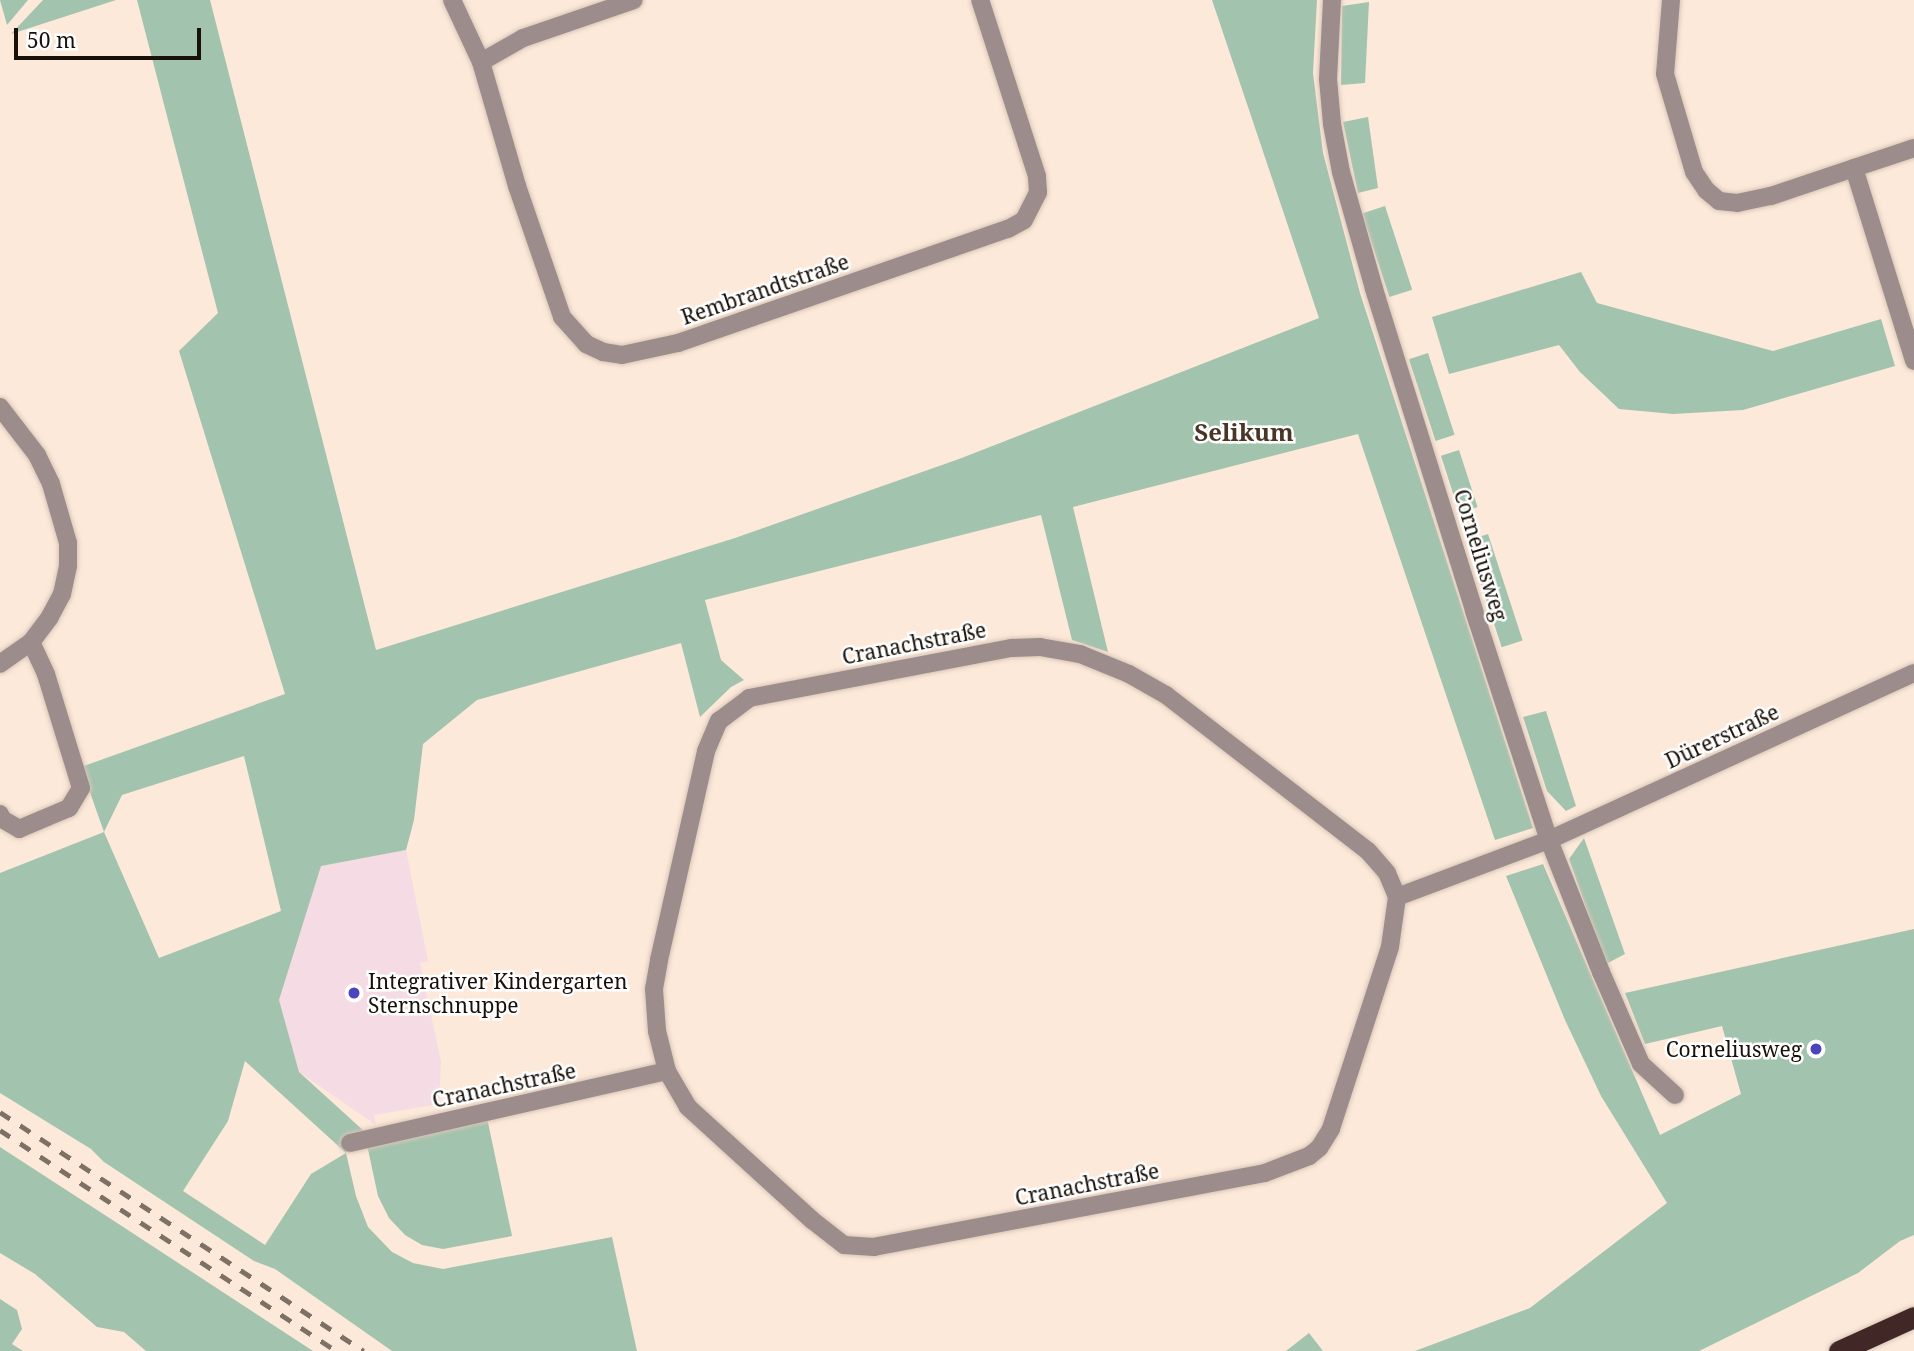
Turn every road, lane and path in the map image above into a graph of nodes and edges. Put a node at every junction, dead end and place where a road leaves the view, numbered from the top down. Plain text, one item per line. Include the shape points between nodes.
1 (452, 0) edge
2 (634, 0) edge
3 (980, 0) edge
4 (1332, 0) edge
5 (1671, 0) edge
6 (481, 62) junction
7 (1914, 148) edge
8 (1854, 168) junction
9 (1914, 362) edge
10 (0, 407) edge
11 (31, 642) junction
12 (0, 664) edge
13 (1914, 673) edge
14 (0, 814) edge
15 (1549, 841) junction
16 (1397, 897) junction
17 (667, 1071) junction
18 (1675, 1095) dead end
19 (350, 1143) dead end
20 (1914, 1317) edge
21 (1839, 1351) edge

1 - 6 street, Rembrandtstraße
2 - 6 street via 523,38
3 - 6 street, Rembrandtstraße via 1037,176 1038,192 1024,220 918,261 637,354 594,349 572,332 562,317
4 - 15 street, Corneliusweg via 1328,79 1341,172
5 - 8 street via 1665,74 1694,172 1706,190 1719,201 1737,203
7 - 8 street
8 - 9 street
10 - 11 street via 37,455 51,484 68,543 62,594
11 - 12 street
11 - 14 street via 46,674 81,788 69,808 19,829
13 - 15 street, Dürerstraße
15 - 16 street
15 - 18 street, Corneliusweg via 1641,1064
16 - 17 street, Cranachstraße via 1390,947 1328,1135 1309,1156 1265,1173 859,1248 844,1245 812,1220 688,1107
16 - 17 street, Cranachstraße via 1387,873 1368,851 1166,695 1080,654 1012,648 749,698 719,721 706,751 659,960 654,1010
17 - 19 street, Cranachstraße
20 - 21 highway

